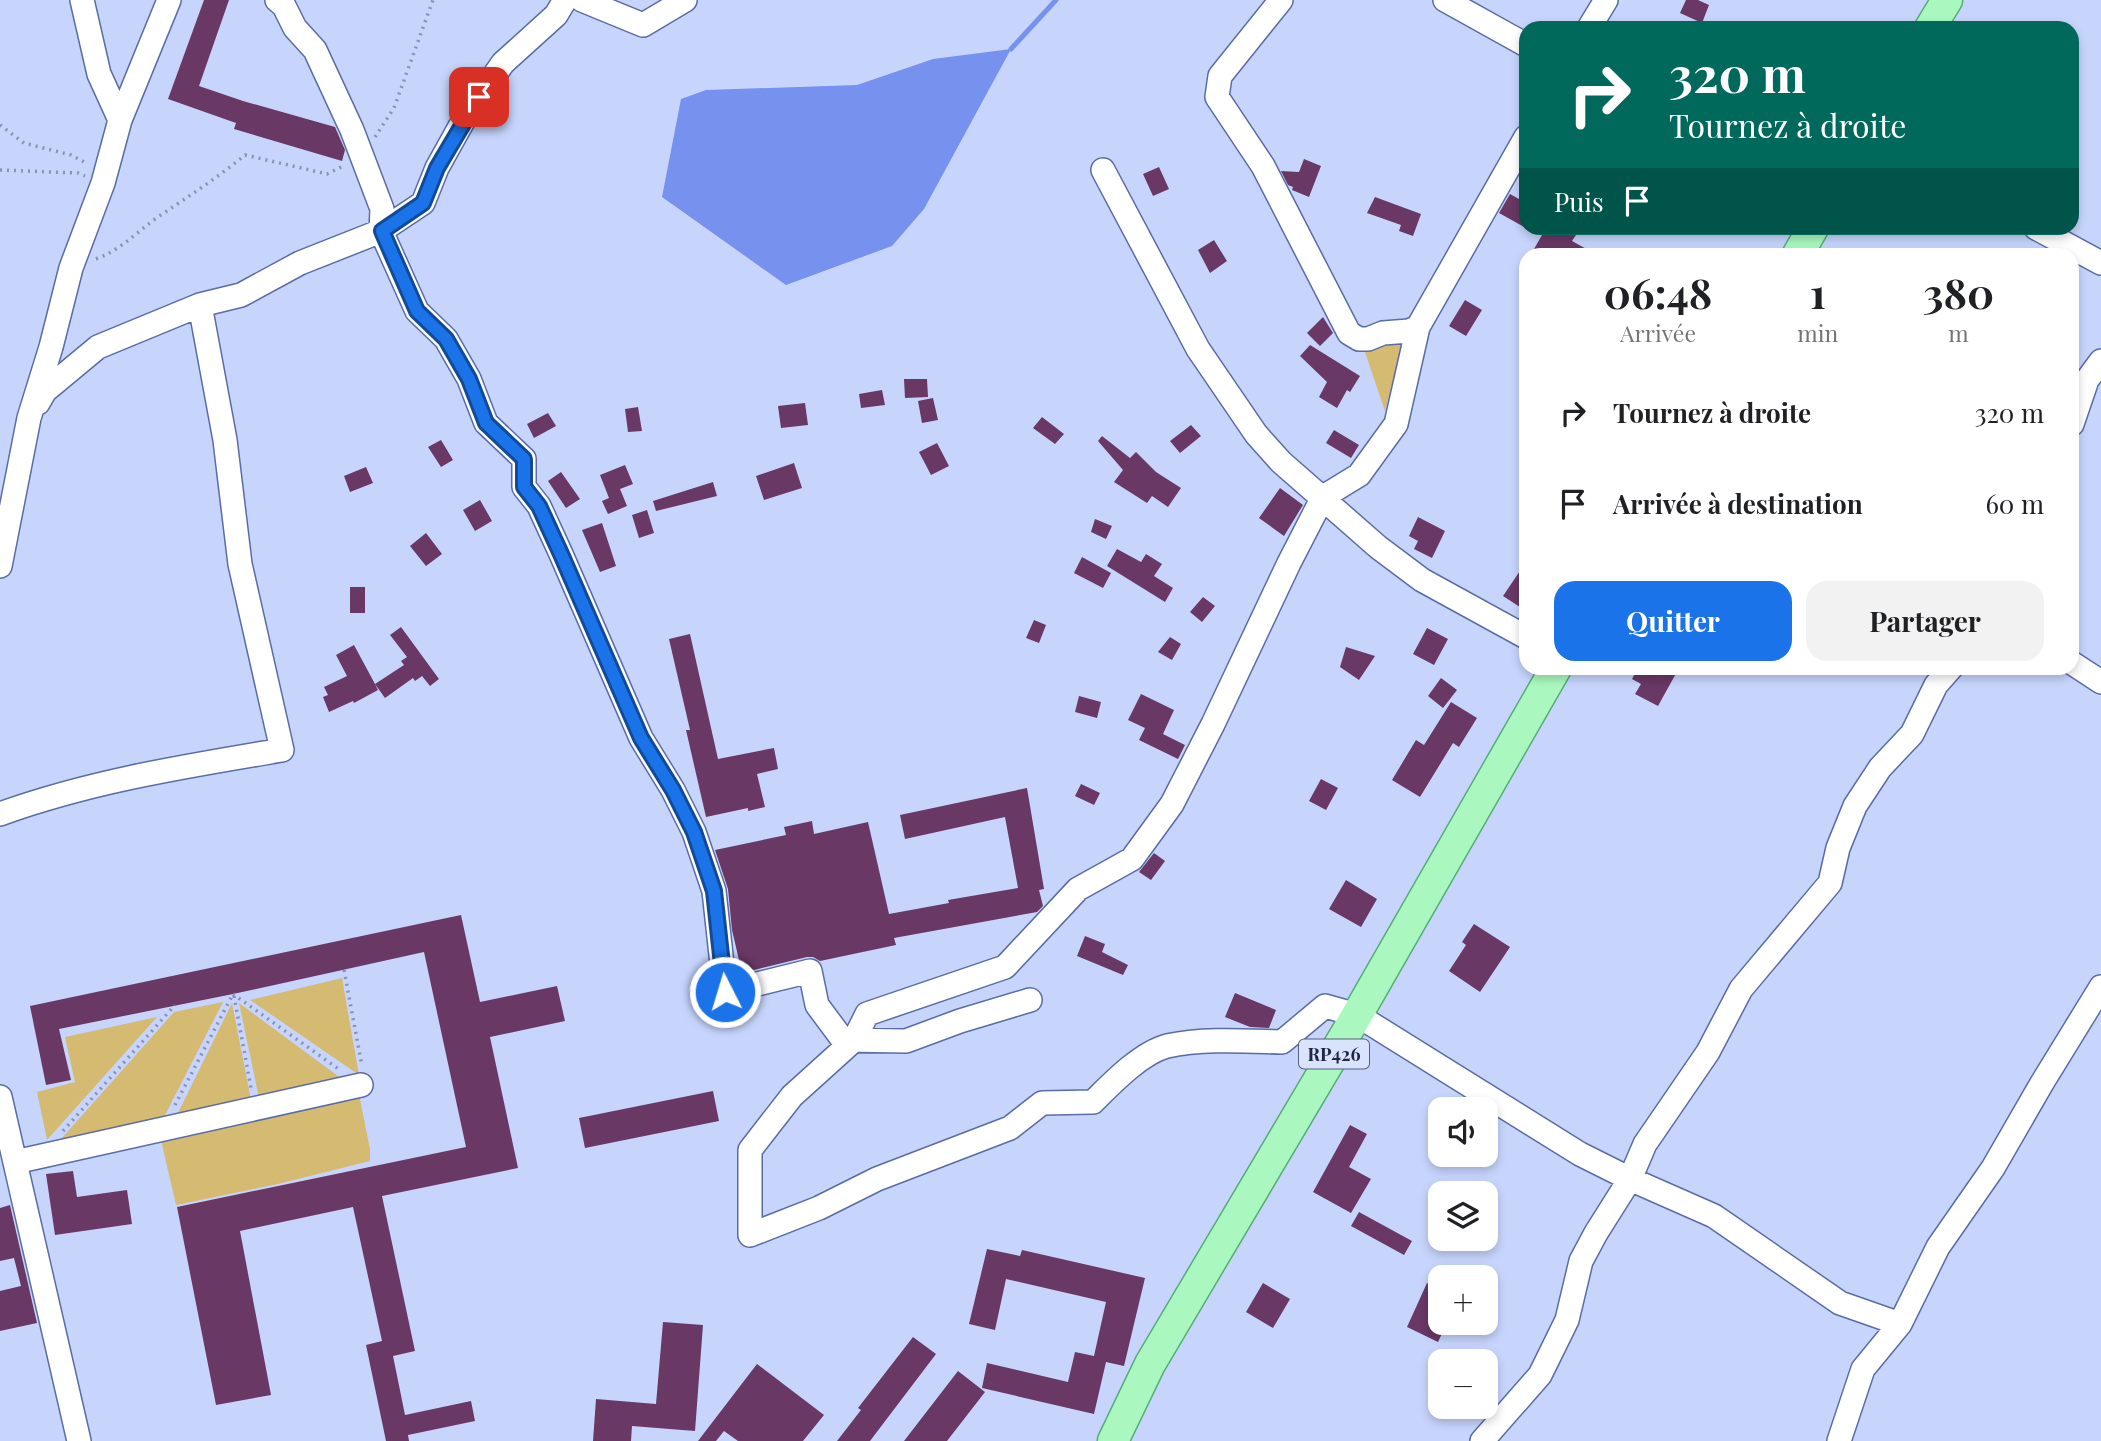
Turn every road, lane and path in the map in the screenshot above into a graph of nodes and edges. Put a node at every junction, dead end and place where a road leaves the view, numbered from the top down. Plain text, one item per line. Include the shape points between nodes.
1 (82, 0) edge
2 (169, 0) edge
3 (433, 0) edge
4 (565, 0) edge
5 (582, 0) edge
6 (685, 0) edge
7 (1281, 0) edge
8 (1445, 0) edge
9 (1605, 0) edge
10 (1947, 0) edge
11 (277, 2) edge
12 (1593, 21) edge
13 (1934, 21) edge
14 (1519, 41) edge
15 (120, 120) junction
16 (0, 125) edge
17 (1519, 149) edge
18 (362, 157) junction
19 (0, 170) edge
20 (1103, 170) dead end
21 (104, 178) junction
22 (382, 231) junction
23 (2049, 235) edge
24 (2073, 248) edge
25 (2079, 251) edge
26 (2101, 263) edge
27 (71, 268) junction
28 (200, 305) junction
29 (1418, 327) junction
30 (2101, 361) edge
31 (2079, 403) edge
32 (29, 418) junction
33 (1323, 497) junction
34 (0, 566) edge
35 (1519, 633) edge
36 (2079, 668) edge
37 (1552, 675) edge
38 (1945, 675) edge
39 (2101, 682) edge
40 (0, 814) edge
41 (344, 970) dead end
42 (2101, 987) edge
43 (233, 994) junction
44 (1030, 1000) dead end
45 (175, 1004) dead end
46 (1357, 1015) junction
47 (854, 1040) junction
48 (361, 1085) junction
49 (0, 1097) edge
50 (255, 1108) junction
51 (162, 1129) junction
52 (41, 1157) junction
53 (15, 1162) junction
54 (1630, 1180) junction
55 (1900, 1324) junction
56 (1490, 1438) edge
57 (79, 1441) edge
58 (1113, 1441) edge
59 (1839, 1441) edge

1 - 15 street via 99,74
2 - 15 street
3 - 18 path via 394,108
4 - 22 street via 556,15 503,63 467,114 423,203
5 - 6 street via 643,25
7 - 29 street via 1220,76 1217,97 1263,166 1349,333 1368,339
8 - 14 street
9 - 12 street
10 - 13 main road
11 - 18 street via 314,50
15 - 21 street
16 - 21 path via 24,143 71,155
17 - 29 street
18 - 22 street via 382,209
18 - 27 path via 327,174 245,155 114,252
19 - 21 path
20 - 33 street via 1198,349 1256,434
21 - 27 street
22 - 28 street via 300,263 241,295
22 - 47 street via 417,311 446,339 469,379 486,423 524,459 524,487 539,506 641,738 694,832 714,891 725,992 810,971 817,1005 843,1040
23 - 24 street
25 - 26 street
27 - 32 street
28 - 32 street via 98,347 46,391
28 - 40 street via 225,440 240,564 282,750 127,778 48,796
29 - 33 street via 1396,424 1359,475
30 - 31 street via 2087,380
32 - 34 street
33 - 35 street via 1422,580
33 - 47 street via 1172,804 1132,859 1078,889 1005,967 867,1014
36 - 39 street
37 - 46 main road, RP426
38 - 54 street via 1912,734 1880,768 1855,806 1830,883 1741,989 1708,1052 1645,1144
41 - 48 path via 364,1076
42 - 55 street via 1993,1168 1938,1247
43 - 48 path
43 - 50 path
43 - 51 path
44 - 47 street via 906,1041
45 - 52 path
46 - 47 street via 1325,1006 1282,1042 1166,1046 1129,1067 1093,1102 1042,1102 1010,1128 750,1235 750,1150 792,1096
46 - 54 street via 1580,1154
46 - 58 main road, RP426 via 1150,1364
48 - 50 street
49 - 53 street
50 - 51 street
51 - 52 street
52 - 53 street
53 - 57 street
54 - 55 street via 1714,1216 1840,1303
54 - 56 street via 1581,1261 1567,1320 1540,1375
55 - 59 street via 1863,1369

